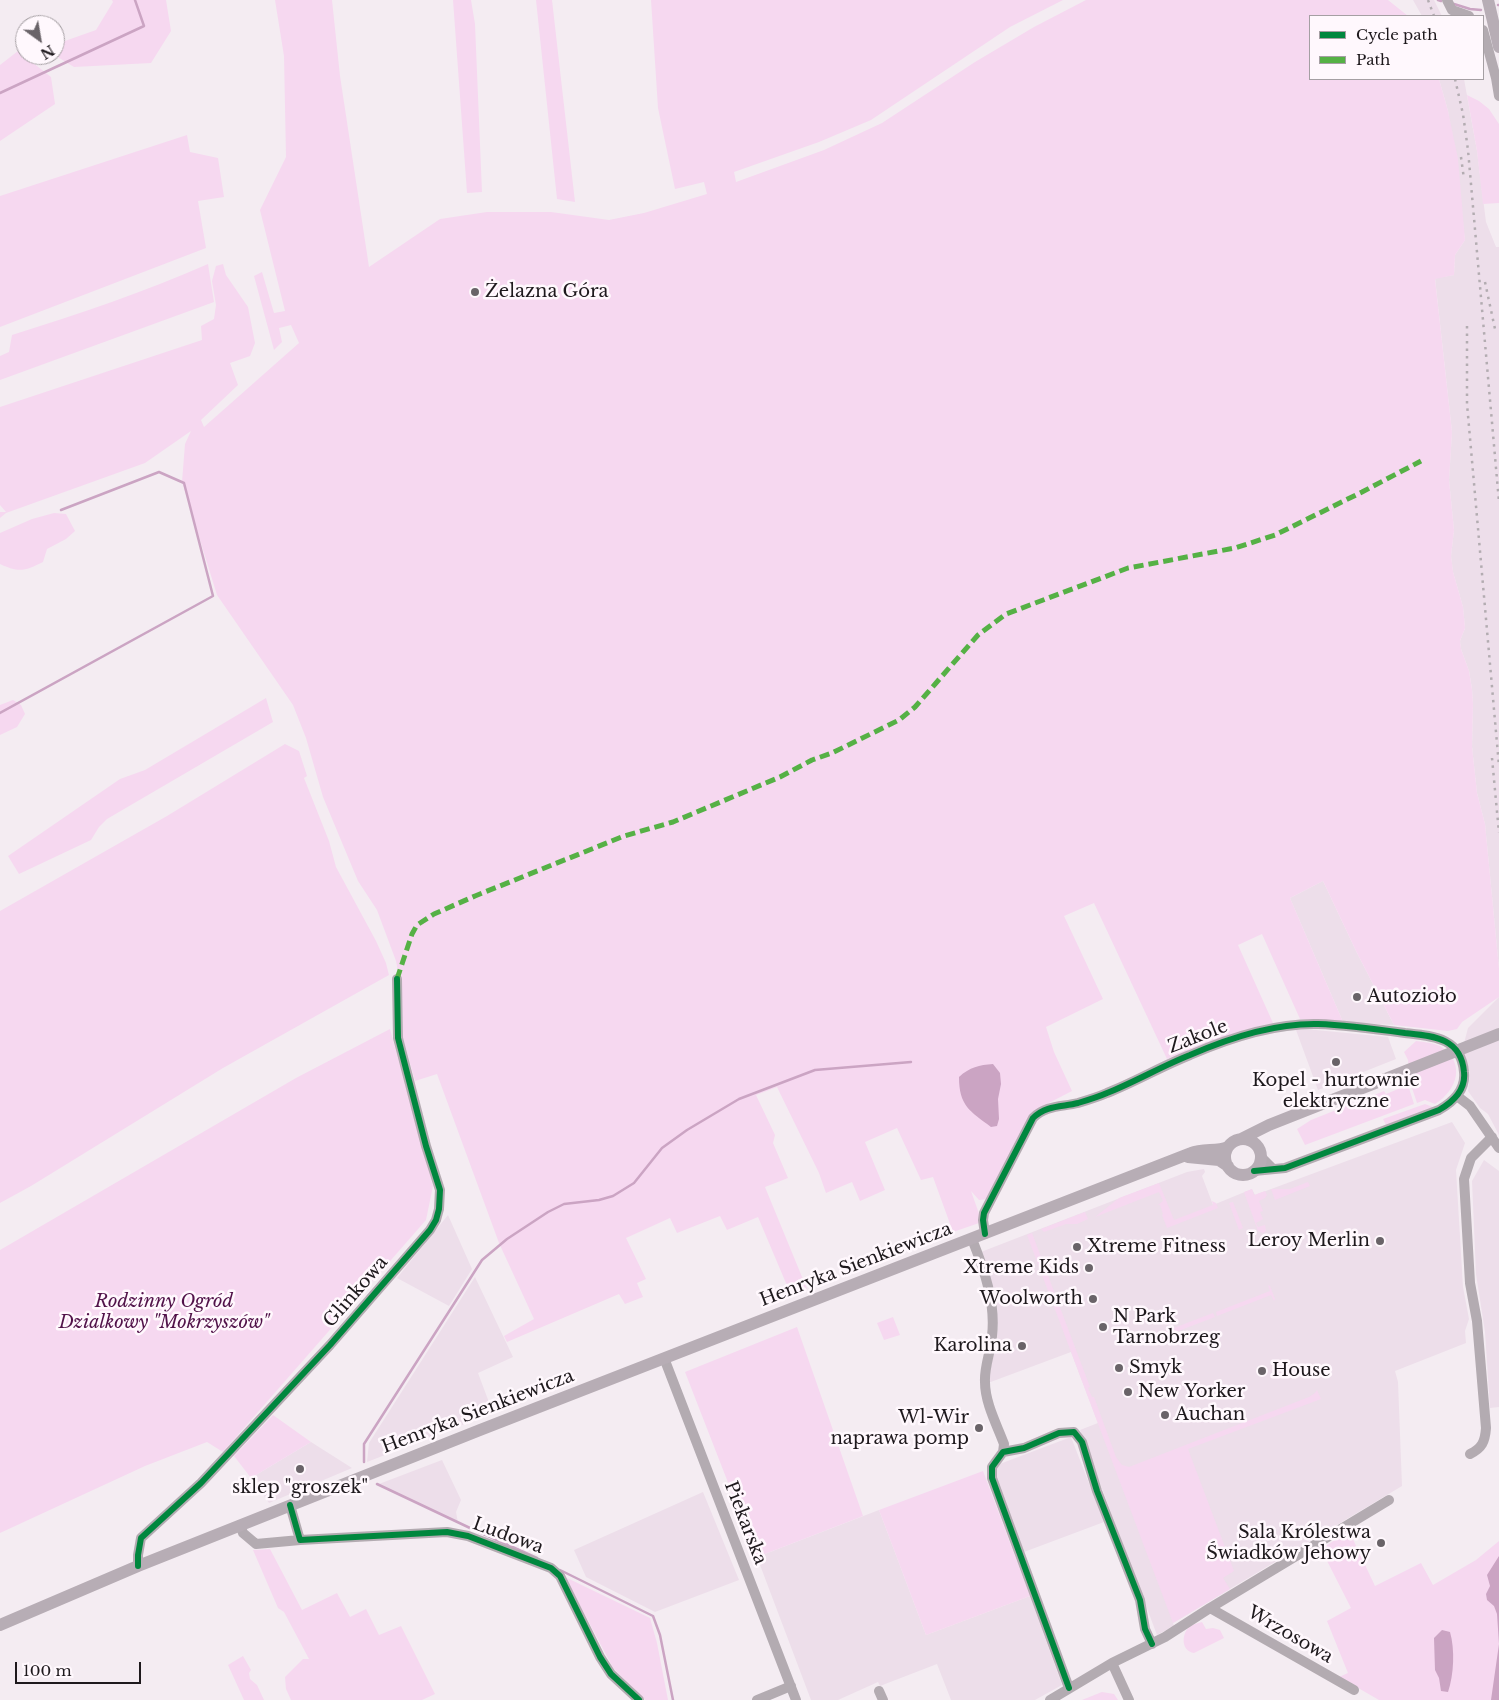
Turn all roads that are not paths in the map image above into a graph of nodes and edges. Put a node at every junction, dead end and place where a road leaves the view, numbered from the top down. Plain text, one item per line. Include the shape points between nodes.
1 (1447, 0) edge
2 (1488, 0) edge
3 (1466, 15) edge
4 (1484, 34) edge
5 (1499, 48) edge
6 (1499, 96) edge
7 (397, 979) dead end
8 (1499, 1034) edge
9 (1457, 1096) junction
10 (1263, 1128) junction
11 (1492, 1137) junction
12 (1241, 1139) junction
13 (1228, 1147) junction
14 (1499, 1148) edge
15 (1260, 1152) junction
16 (1183, 1157) junction
17 (1228, 1166) junction
18 (1273, 1170) junction
19 (1254, 1171) junction
20 (985, 1234) junction
21 (972, 1239) junction
22 (664, 1358) junction
23 (1003, 1452) junction
24 (1470, 1454) dead end
25 (1390, 1500) dead end
26 (290, 1506) junction
27 (240, 1525) junction
28 (300, 1540) junction
29 (138, 1566) junction
30 (1210, 1608) junction
31 (0, 1625) edge
32 (1152, 1644) junction
33 (1112, 1663) junction
34 (791, 1686) junction
35 (1069, 1688) junction
36 (1354, 1690) dead end
37 (639, 1700) edge
38 (757, 1700) edge
39 (796, 1700) edge
40 (1050, 1700) edge
41 (1129, 1700) edge

1 - 3 street via 1452,10
2 - 5 main road
4 - 6 street
7 - 29 street, Glinkowa via 398,1038 440,1190 436,1220 330,1345 201,1483 141,1538
8 - 10 main road
9 - 11 street via 1470,1106
9 - 18 street via 1431,1113 1286,1168
9 - 20 street, Zakole via 1464,1078 1460,1055 1438,1038 1317,1024 1253,1033 1191,1054 1096,1097 1039,1112 984,1213
10 - 12 main road
10 - 15 main road
11 - 14 street
11 - 24 street via 1471,1158 1464,1179 1470,1283 1477,1321 1486,1428 1482,1446
12 - 13 main road
12 - 15 main road via 1249,1140
13 - 16 main road, Henryka Sienkiewicza via 1198,1150
13 - 17 main road via 1225,1158
15 - 18 street
15 - 19 main road via 1259,1165
16 - 17 main road, Henryka Sienkiewicza via 1219,1160
16 - 20 main road, Henryka Sienkiewicza
17 - 19 main road via 1240,1174
18 - 19 street
20 - 21 main road, Henryka Sienkiewicza
21 - 22 main road, Henryka Sienkiewicza
21 - 23 street, Henryka Sienkiewicza via 986,1277 993,1317 984,1381 987,1399 1004,1444
22 - 26 main road, Henryka Sienkiewicza
22 - 34 street, Piekarska
23 - 32 street via 1024,1448 1059,1433 1074,1432 1082,1442 1097,1491 1140,1600 1145,1628
23 - 35 street via 992,1468 992,1478
25 - 30 street, Wrzosowa
26 - 27 main road, Henryka Sienkiewicza
26 - 28 street
27 - 28 street, Ludowa via 243,1533 256,1544
27 - 29 main road, Henryka Sienkiewicza
28 - 37 street, Ludowa via 447,1532 468,1536 551,1568 560,1576 611,1674
29 - 31 main road, Henryka Sienkiewicza
30 - 32 street, Wrzosowa
30 - 36 street, Wrzosowa
32 - 33 street, Wrzosowa
33 - 35 street, Wrzosowa
33 - 41 street
34 - 38 street
34 - 39 street, Piekarska
35 - 40 street, Wrzosowa

